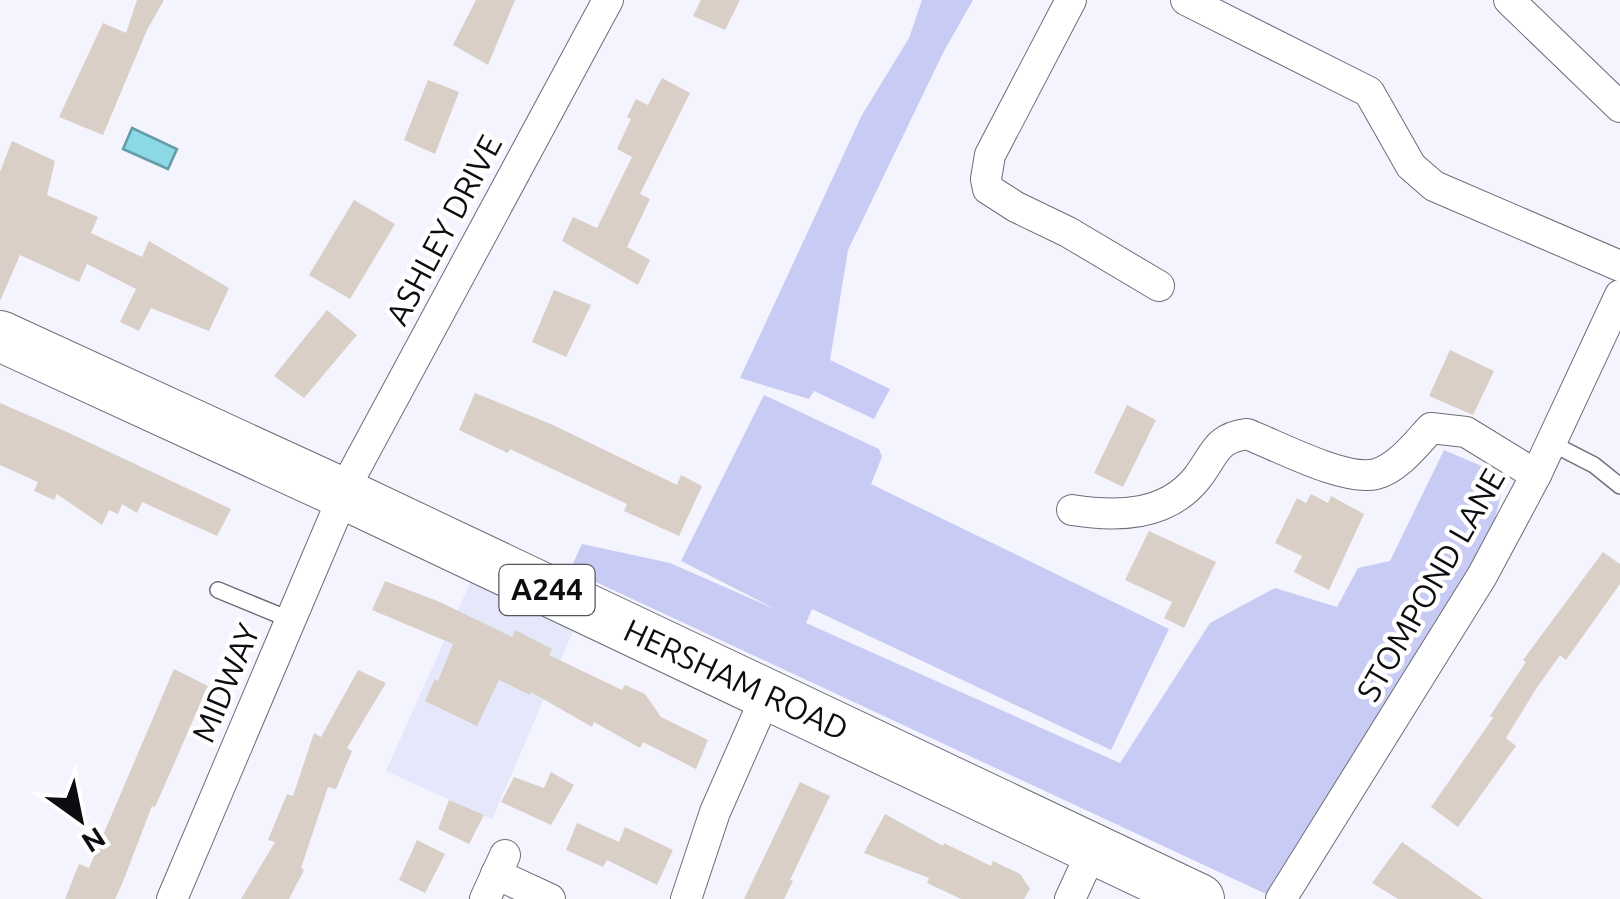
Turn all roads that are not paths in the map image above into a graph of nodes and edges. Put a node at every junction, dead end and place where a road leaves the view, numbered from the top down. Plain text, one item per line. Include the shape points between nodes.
1 (608, 0) edge
2 (1071, 0) edge
3 (1186, 0) edge
4 (1509, 0) edge
5 (1620, 108) edge
6 (1620, 266) edge
7 (1159, 286) dead end
8 (1620, 295) edge
9 (0, 336) edge
10 (1551, 443) junction
11 (1536, 475) junction
12 (1620, 486) edge
13 (344, 494) junction
14 (1072, 510) dead end
15 (218, 590) dead end
16 (291, 620) junction
17 (767, 694) junction
18 (1092, 849) junction
19 (495, 876) edge
20 (172, 899) edge
21 (550, 899) edge
22 (686, 899) edge
23 (1070, 899) edge
24 (1200, 899) edge
25 (1281, 899) edge

1 - 13 street, ASHLEY DRIVE
2 - 7 street via 990,156 988,189
3 - 6 street via 1369,92 1411,166 1434,186
4 - 5 street
8 - 10 street, STOMPOND LANE
9 - 13 main road, HERSHAM ROAD / A244
10 - 11 street, STOMPOND LANE
10 - 12 lane
11 - 14 street via 1466,432 1432,428 1377,474 1354,475 1248,434 1229,436 1194,481 1159,506 1128,515
11 - 25 street, STOMPOND LANE via 1482,576
13 - 16 street, MIDWAY
13 - 17 main road, HERSHAM ROAD / A244
15 - 16 lane
16 - 20 street, MIDWAY
17 - 18 main road, HERSHAM ROAD / A244
17 - 22 street
18 - 23 street
18 - 24 main road, HERSHAM ROAD / A244
19 - 21 street

